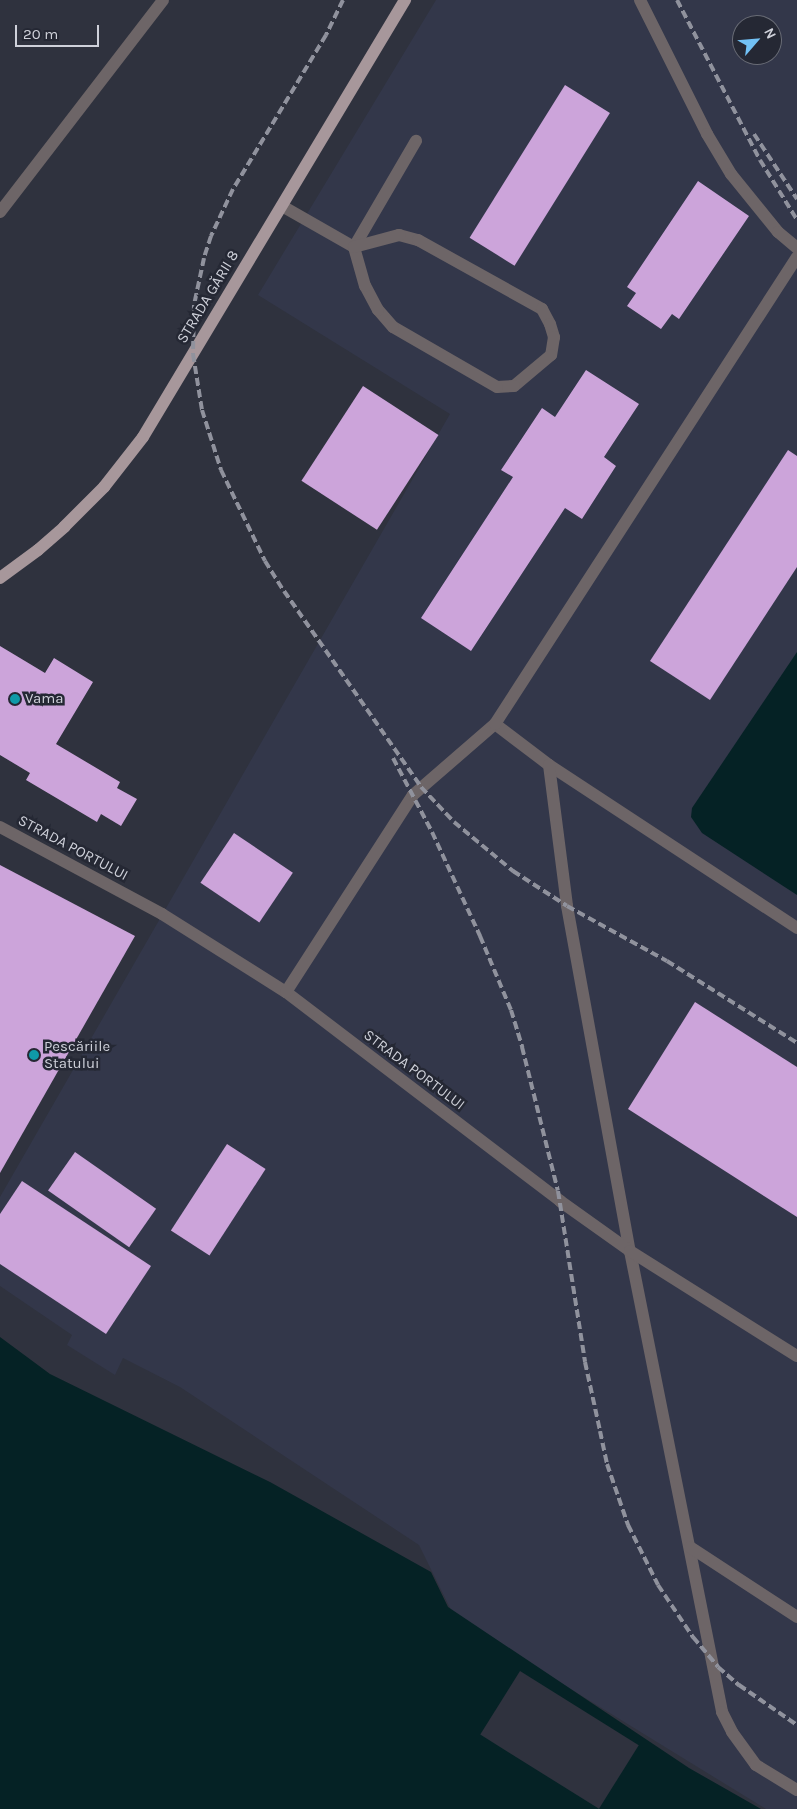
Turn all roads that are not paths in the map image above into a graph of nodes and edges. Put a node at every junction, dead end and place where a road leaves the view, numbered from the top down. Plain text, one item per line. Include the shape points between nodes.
1 (163, 0) edge
2 (405, 0) edge
3 (640, 0) edge
4 (416, 141) dead end
5 (282, 206) junction
6 (0, 212) edge
7 (354, 248) junction
8 (797, 248) edge
9 (797, 257) edge
10 (0, 578) edge
11 (496, 724) junction
12 (549, 765) junction
13 (0, 826) edge
14 (797, 928) edge
15 (286, 992) junction
16 (630, 1251) junction
17 (797, 1356) edge
18 (690, 1547) junction
19 (797, 1618) edge
20 (797, 1790) edge

1 - 6 street
2 - 5 main road, STRADA GĂRII 8
3 - 8 street via 707,134 731,174 778,232
4 - 7 street
5 - 7 street
5 - 10 main road, STRADA GĂRII 8 via 137,444 104,487 64,528
7 - 7 street via 365,286 378,310 393,327 497,387 514,386 551,355 554,338 542,309 418,240 399,235
9 - 11 street
11 - 12 street
11 - 15 street via 413,795
12 - 14 street
12 - 16 street via 567,906
13 - 15 street, STRADA PORTULUI via 162,914
15 - 16 street, STRADA PORTULUI
16 - 17 street, STRADA PORTULUI
16 - 18 street
18 - 19 street
18 - 20 street via 722,1712 756,1765

